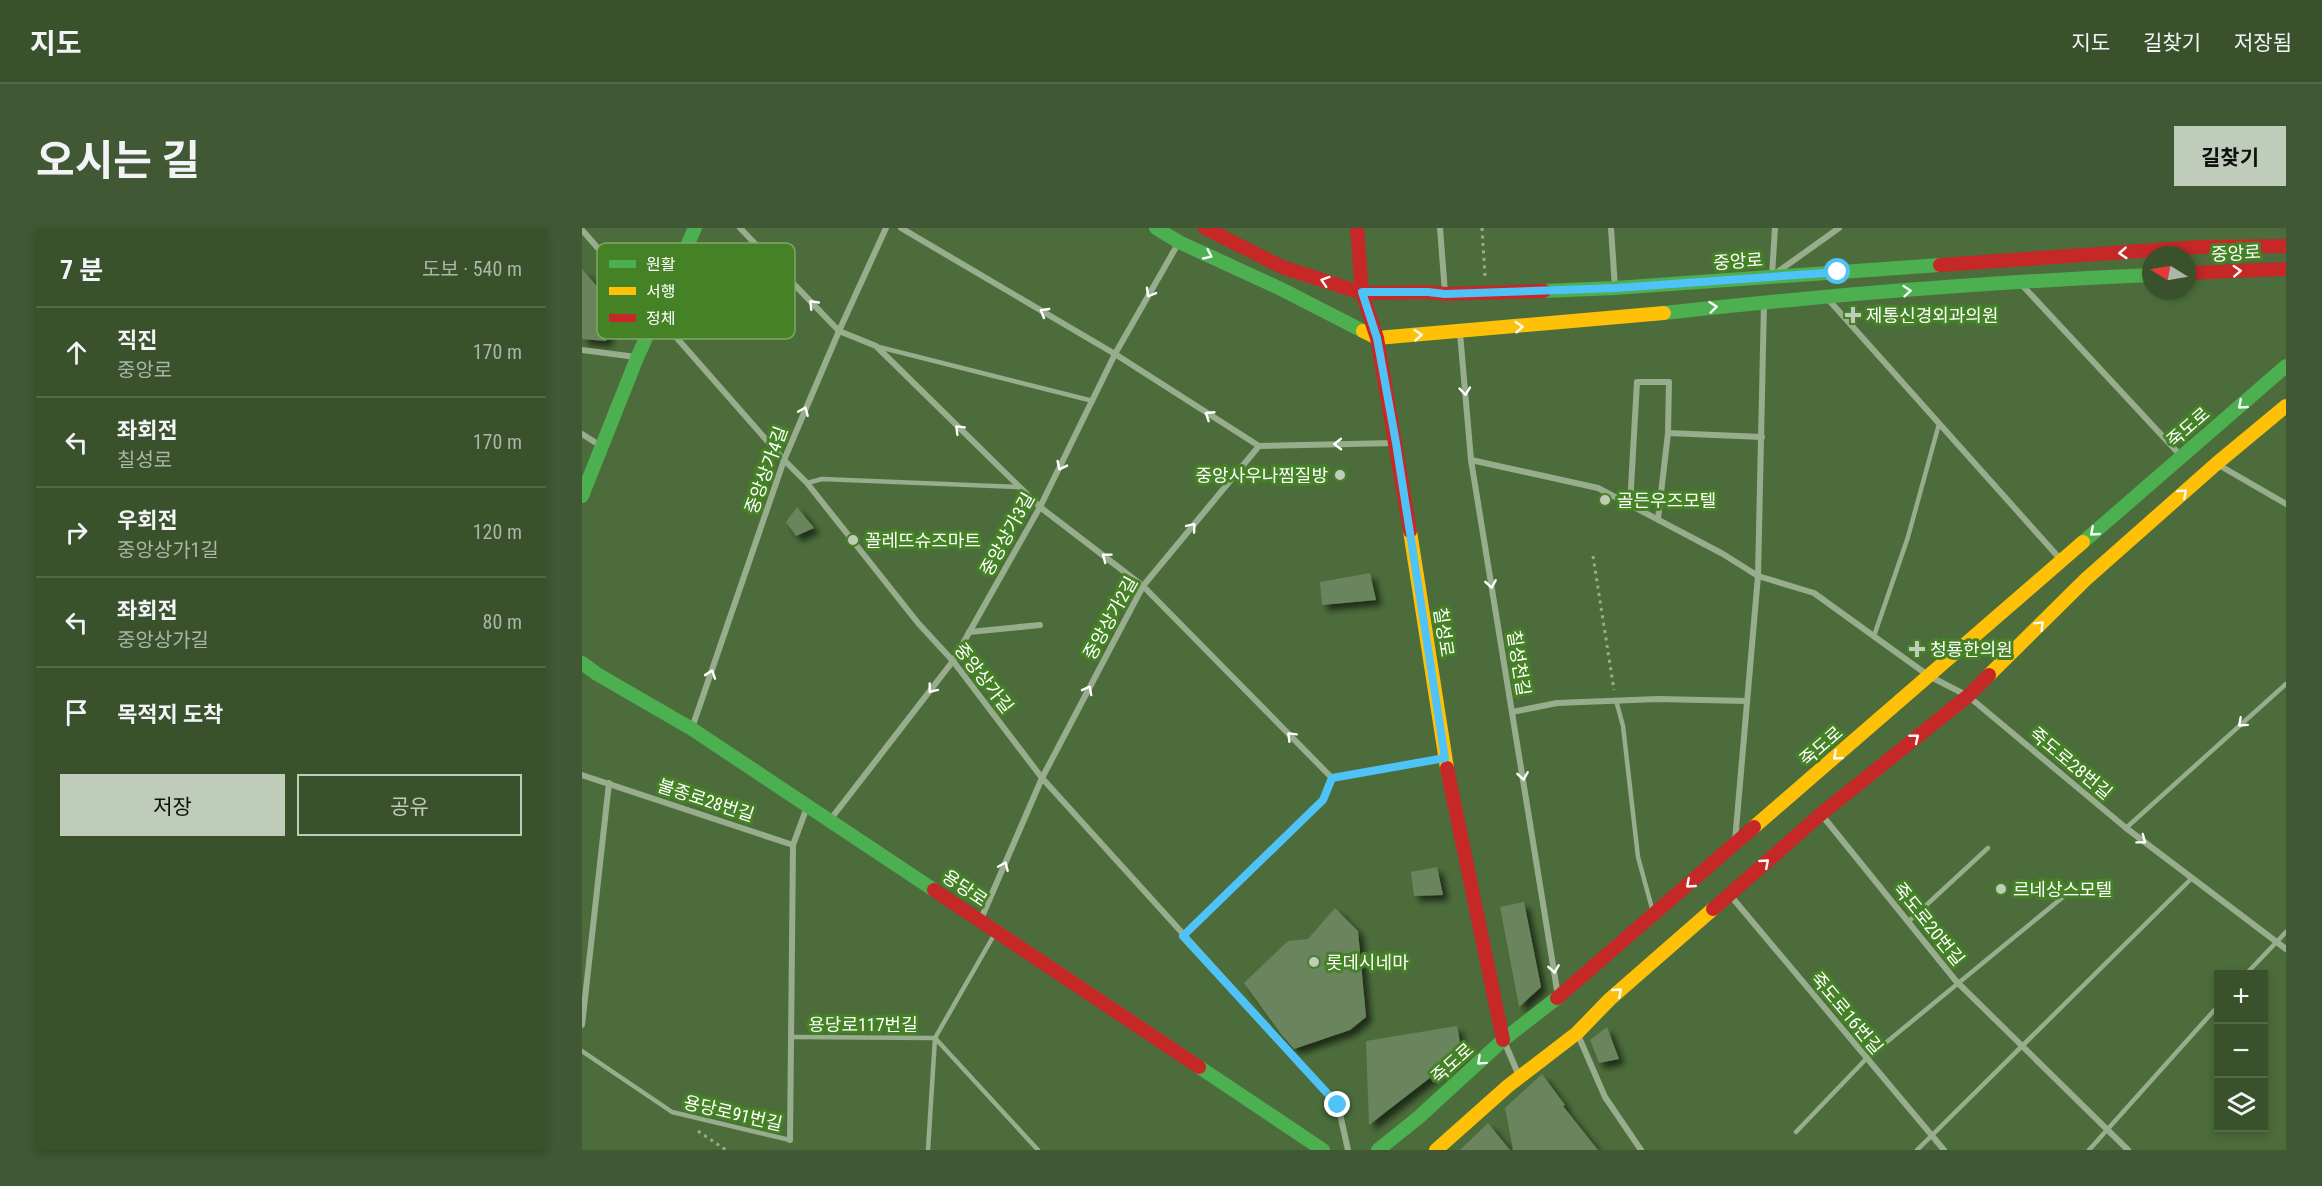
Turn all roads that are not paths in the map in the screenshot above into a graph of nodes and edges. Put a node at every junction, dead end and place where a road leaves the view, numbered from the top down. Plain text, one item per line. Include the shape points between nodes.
1 (695, 228) edge
2 (740, 228) edge
3 (886, 228) edge
4 (901, 228) edge
5 (1156, 228) edge
6 (1205, 228) edge
7 (1357, 228) edge
8 (1440, 228) edge
9 (1611, 228) edge
10 (1775, 228) edge
11 (1839, 228) edge
12 (582, 230) edge
13 (1179, 242) junction
14 (688, 243) edge
15 (754, 243) edge
16 (2286, 246) edge
17 (597, 247) edge
18 (2286, 269) edge
19 (2196, 273) edge
20 (2142, 275) edge
21 (1772, 276) junction
22 (2020, 282) junction
23 (795, 285) edge
24 (1616, 288) junction
25 (1362, 292) junction
26 (1445, 294) junction
27 (1826, 298) junction
28 (1764, 302) junction
29 (839, 331) junction
30 (1460, 332) junction
31 (1377, 338) junction
32 (645, 339) edge
33 (677, 339) edge
34 (876, 346) junction
35 (582, 350) edge
36 (1115, 354) junction
37 (637, 357) junction
38 (2286, 366) edge
39 (1093, 400) junction
40 (2286, 406) edge
41 (1940, 423) junction
42 (582, 434) edge
43 (1668, 434) junction
44 (1762, 437) junction
45 (1396, 443) junction
46 (602, 446) junction
47 (1259, 446) junction
48 (2181, 457) junction
49 (784, 460) junction
50 (1471, 460) junction
51 (2216, 464) junction
52 (807, 483) junction
53 (1019, 487) junction
54 (582, 496) edge
55 (2286, 504) edge
56 (1630, 505) junction
57 (1040, 507) junction
58 (1658, 519) junction
59 (2062, 561) junction
60 (1758, 576) junction
61 (1143, 586) junction
62 (1040, 625) dead end
63 (969, 632) junction
64 (1874, 636) junction
65 (953, 661) junction
66 (582, 663) edge
67 (1929, 676) junction
68 (2286, 684) edge
69 (1968, 696) junction
70 (1616, 700) junction
71 (1747, 701) junction
72 (1512, 712) junction
73 (692, 729) junction
74 (1445, 758) junction
75 (582, 775) edge
76 (1042, 778) junction
77 (1332, 778) junction
78 (609, 783) junction
79 (807, 807) junction
80 (1821, 814) junction
81 (830, 820) junction
82 (2126, 828) junction
83 (793, 845) junction
84 (1735, 845) junction
85 (1988, 848) dead end
86 (2192, 878) junction
87 (1729, 894) junction
88 (2063, 897) dead end
89 (1654, 914) junction
90 (980, 920) junction
91 (1908, 921) junction
92 (996, 932) junction
93 (2286, 932) edge
94 (1183, 936) junction
95 (2276, 942) junction
96 (2286, 949) edge
97 (2251, 970) edge
98 (1959, 983) junction
99 (1558, 997) junction
100 (2214, 1011) edge
101 (582, 1025) edge
102 (1577, 1033) junction
103 (791, 1037) junction
104 (935, 1038) junction
105 (1503, 1041) junction
106 (2022, 1047) junction
107 (582, 1051) edge
108 (1866, 1059) junction
109 (1519, 1078) junction
110 (2108, 1130) junction
111 (1796, 1132) dead end
112 (1931, 1137) junction
113 (789, 1140) joint
114 (928, 1150) edge
115 (1038, 1150) edge
116 (1323, 1150) edge
117 (1348, 1150) edge
118 (1378, 1150) edge
119 (1436, 1150) edge
120 (1641, 1150) edge
121 (1917, 1150) edge
122 (1944, 1150) edge
123 (2089, 1150) edge
124 (2128, 1150) edge

1 - 14 main road
15 -> 2 street
3 - 29 street, 중앙상가4길
36 -> 4 street
5 - 13 main road
25 -> 6 main road, 중앙로 via 1282,267
7 - 25 main road, 칠성로
8 - 26 street
9 - 24 street
10 - 21 street
11 - 21 street
12 - 17 street, 중앙상가길
13 -> 31 main road
13 -> 36 street, 중앙상가3길
16 -> 21 main road, 중앙로 via 2199,247
19 -> 18 main road, 중앙로
20 - 22 main road
21 - 24 main road, 중앙로
27 -> 22 main road
22 - 48 street
29 -> 23 street
24 - 26 main road, 중앙로
25 - 26 main road, 중앙로
25 - 31 main road, 칠성로
27 - 28 main road
27 - 41 street
30 -> 28 main road
28 - 44 street
29 - 34 street
49 -> 29 street, 중앙상가4길
31 -> 30 main road
30 -> 50 street, 칠성천길
31 - 45 main road, 칠성로
32 - 37 main road
33 - 49 street, 중앙상가길
34 - 39 lane
53 -> 34 street
35 - 37 street
36 - 39 street, 중앙상가3길
47 -> 36 street
37 - 46 main road
38 -> 48 main road, 죽도로
39 -> 57 street, 중앙상가3길
40 - 51 main road
41 - 59 street
41 - 64 lane via 1908,537
42 - 46 street
43 - 44 street
43 - 56 street via 1669,382 1637,382
43 - 58 street
44 - 60 street
45 -> 47 street
45 - 74 main road, 칠성로
46 - 54 main road
61 -> 47 street, 중앙상가2길
48 -> 59 main road, 죽도로
49 - 52 street, 중앙상가길
73 -> 49 street, 중앙상가4길
50 - 56 street, 죽도로28번길 via 1598,488
50 -> 72 street, 칠성천길
51 - 55 street
69 -> 51 main road via 2086,579
52 - 53 lane via 822,479
52 - 65 street, 중앙상가길
53 - 57 street
56 - 58 street, 죽도로28번길
61 -> 57 street
57 - 63 street, 중앙상가3길
58 - 60 street, 죽도로28번길
59 - 67 main road, 죽도로
60 - 64 street, 죽도로28번길 via 1814,593
60 - 71 street
76 -> 61 street, 중앙상가2길
77 -> 61 street
62 - 63 street
63 - 65 street, 중앙상가3길
64 - 67 street, 죽도로28번길
65 - 76 street, 중앙상가길
65 -> 81 street, 중앙상가3길
66 - 73 main road, 용당로
67 - 69 street, 죽도로28번길
67 -> 84 main road, 죽도로
68 -> 82 lane
80 -> 69 main road
69 - 82 street, 죽도로28번길
70 - 71 street
70 - 72 street via 1557,703
70 - 89 lane via 1623,726 1638,857
71 - 84 street
72 -> 99 street, 칠성천길
73 - 79 main road, 용당로
74 - 77 street
74 - 105 main road, 칠성로
75 - 78 street, 불종로28번길
90 -> 76 street, 중앙상가2길
76 - 94 street, 중앙상가길
77 - 94 street via 1323,800
78 - 83 street, 불종로28번길
78 - 101 street
79 - 81 main road, 용당로
79 - 83 street
87 -> 80 main road
80 - 91 street, 죽도로20번길
81 - 90 main road, 용당로
82 -> 86 street, 죽도로28번길
83 - 103 street
84 -> 89 main road, 죽도로
85 - 91 lane
86 - 95 street, 죽도로28번길
86 - 106 lane
102 -> 87 main road
87 - 108 street, 죽도로16번길
88 - 98 lane
89 - 99 main road, 죽도로
90 - 92 main road, 용당로
91 - 98 street, 죽도로20번길
92 - 104 lane
92 - 116 main road, 용당로
93 - 95 lane
94 - 117 street, 중앙상가길 via 1338,1105
95 - 96 street, 죽도로28번길
95 - 97 lane
98 - 106 street, 죽도로20번길
98 - 108 lane
99 - 105 main road, 죽도로
100 - 110 lane
102 - 109 main road
102 - 120 street via 1605,1097
103 - 104 lane, 용당로117번길
103 - 113 street
104 - 114 lane
104 - 115 lane
105 - 109 street
105 -> 118 main road, 죽도로
106 - 110 street, 죽도로20번길
106 - 112 lane
107 - 113 lane, 용당로91번길 via 672,1112
108 - 111 lane
108 - 112 street, 죽도로16번길
109 - 119 main road
110 - 123 lane
110 - 124 street, 죽도로20번길
112 - 121 lane
112 - 122 street, 죽도로16번길

